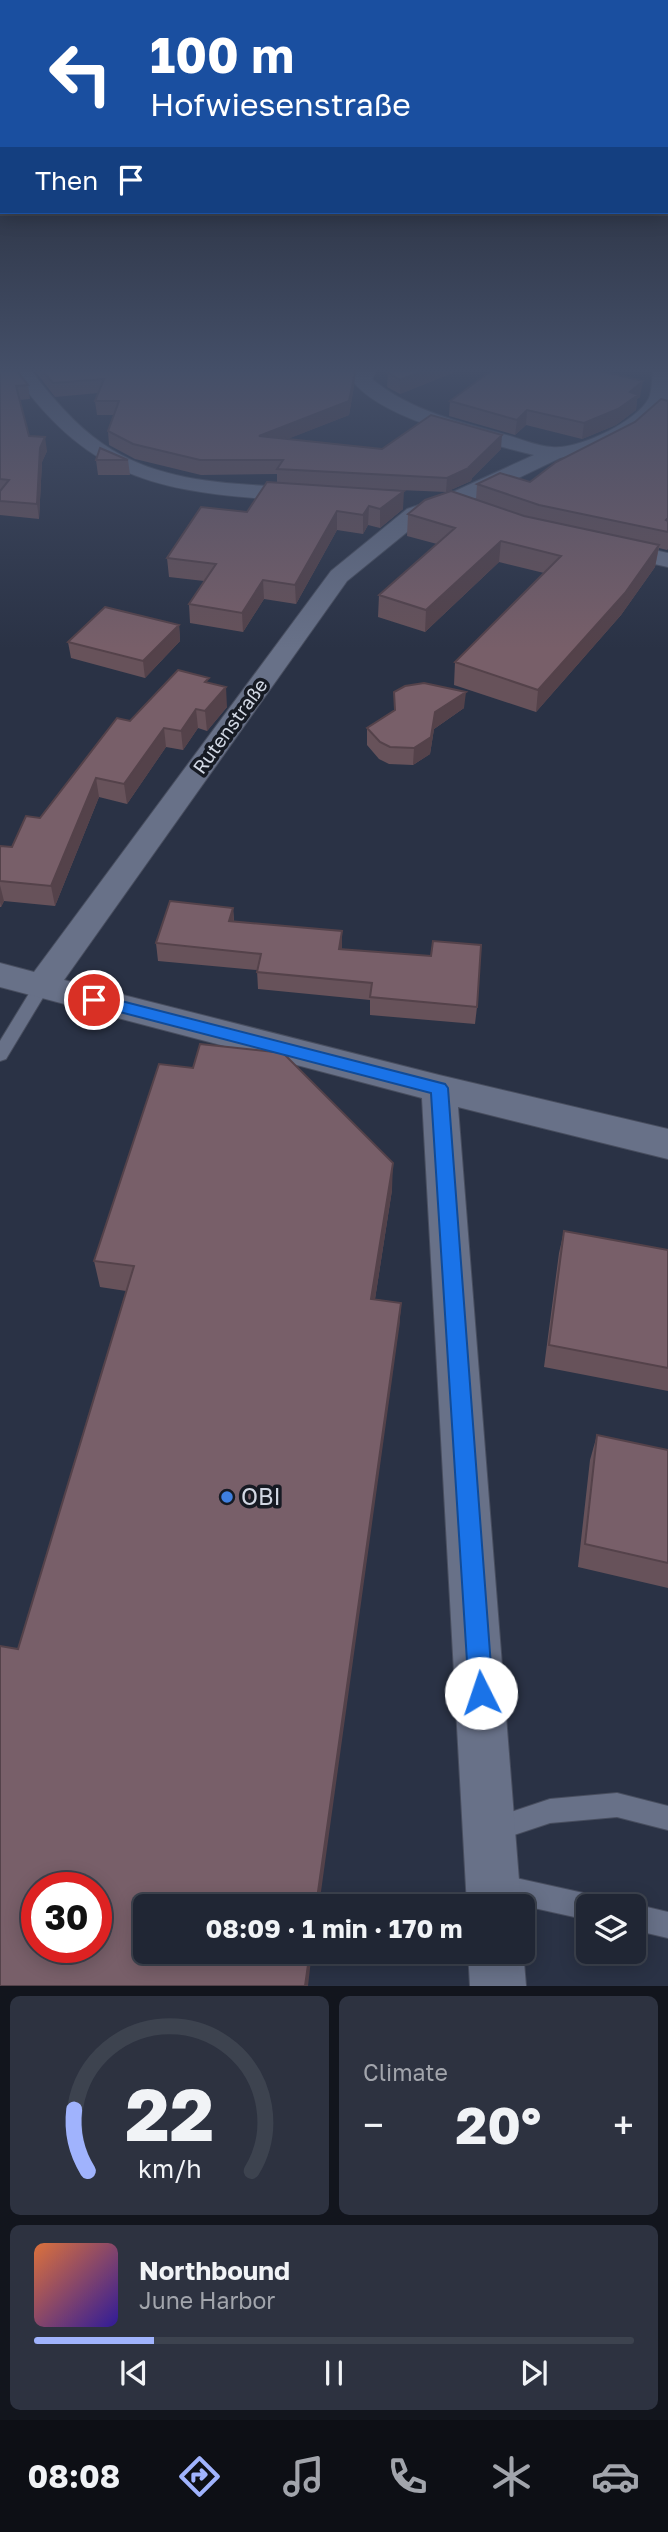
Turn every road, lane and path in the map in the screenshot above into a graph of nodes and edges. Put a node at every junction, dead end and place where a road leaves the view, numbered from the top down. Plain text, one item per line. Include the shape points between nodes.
1 (123, 464) edge
2 (531, 464) edge
3 (327, 496) edge
4 (395, 499) edge
5 (450, 502) junction
6 (483, 513) edge
7 (593, 544) edge
8 (668, 560) edge
9 (0, 975) edge
10 (41, 986) junction
11 (0, 1055) edge
12 (439, 1088) junction
13 (668, 1144) edge
14 (668, 1818) edge
15 (490, 1830) junction
16 (494, 1894) edge
17 (535, 1901) edge
18 (576, 1906) edge
19 (646, 1920) edge
20 (668, 1925) edge
21 (497, 1964) edge
22 (498, 1986) edge

1 - 3 street via 220,488
2 - 5 street, Rutenstraße
4 - 5 street
5 - 6 street
5 - 10 street, Rutenstraße via 415,514 339,576
7 - 8 street
9 - 10 street
10 - 11 lane
10 - 12 street
12 - 13 street
12 - 15 street
14 - 15 lane via 617,1805 550,1811
15 - 16 street
17 - 18 lane
19 - 20 lane
21 - 22 street

